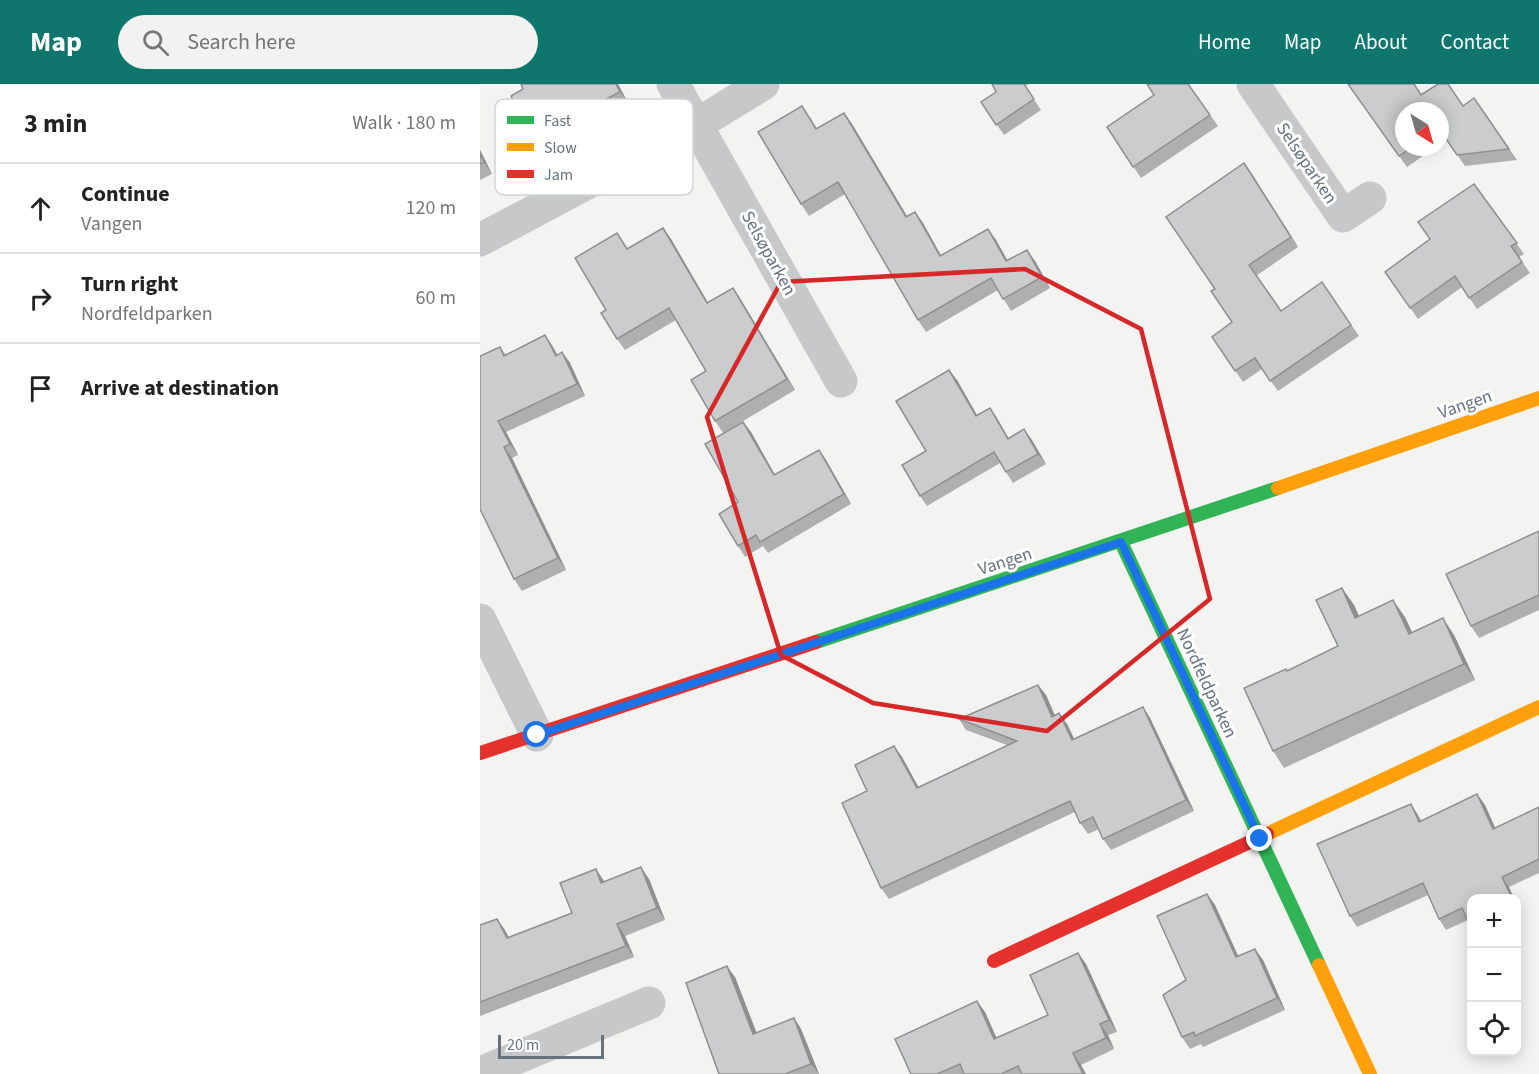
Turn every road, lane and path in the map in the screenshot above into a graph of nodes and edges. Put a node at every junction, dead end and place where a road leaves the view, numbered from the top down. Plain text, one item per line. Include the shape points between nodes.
1 (673, 84) edge
2 (763, 84) edge
3 (1253, 84) edge
4 (681, 99) edge
5 (693, 120) edge
6 (696, 125) junction
7 (693, 127) edge
8 (565, 195) edge
9 (1370, 198) dead end
10 (480, 240) edge
11 (841, 381) dead end
12 (1539, 398) edge
13 (1121, 542) junction
14 (480, 620) edge
15 (1539, 707) edge
16 (537, 735) junction
17 (480, 753) edge
18 (1260, 839) junction
19 (994, 961) dead end
20 (649, 1003) dead end
21 (480, 1073) edge
22 (1370, 1074) edge

1 - 4 street, Selsøparken
2 - 6 street
3 - 9 street, Selsøparken via 1343,216
5 - 6 street, Selsøparken
6 - 7 street
6 - 11 street, Selsøparken
8 - 10 street
12 - 13 street, Vangen
13 - 16 street, Vangen
13 - 18 street, Nordfeldparken
14 - 16 street
15 - 18 street
16 - 17 street, Vangen
18 - 19 street
18 - 22 street, Nordfeldparken
20 - 21 street

